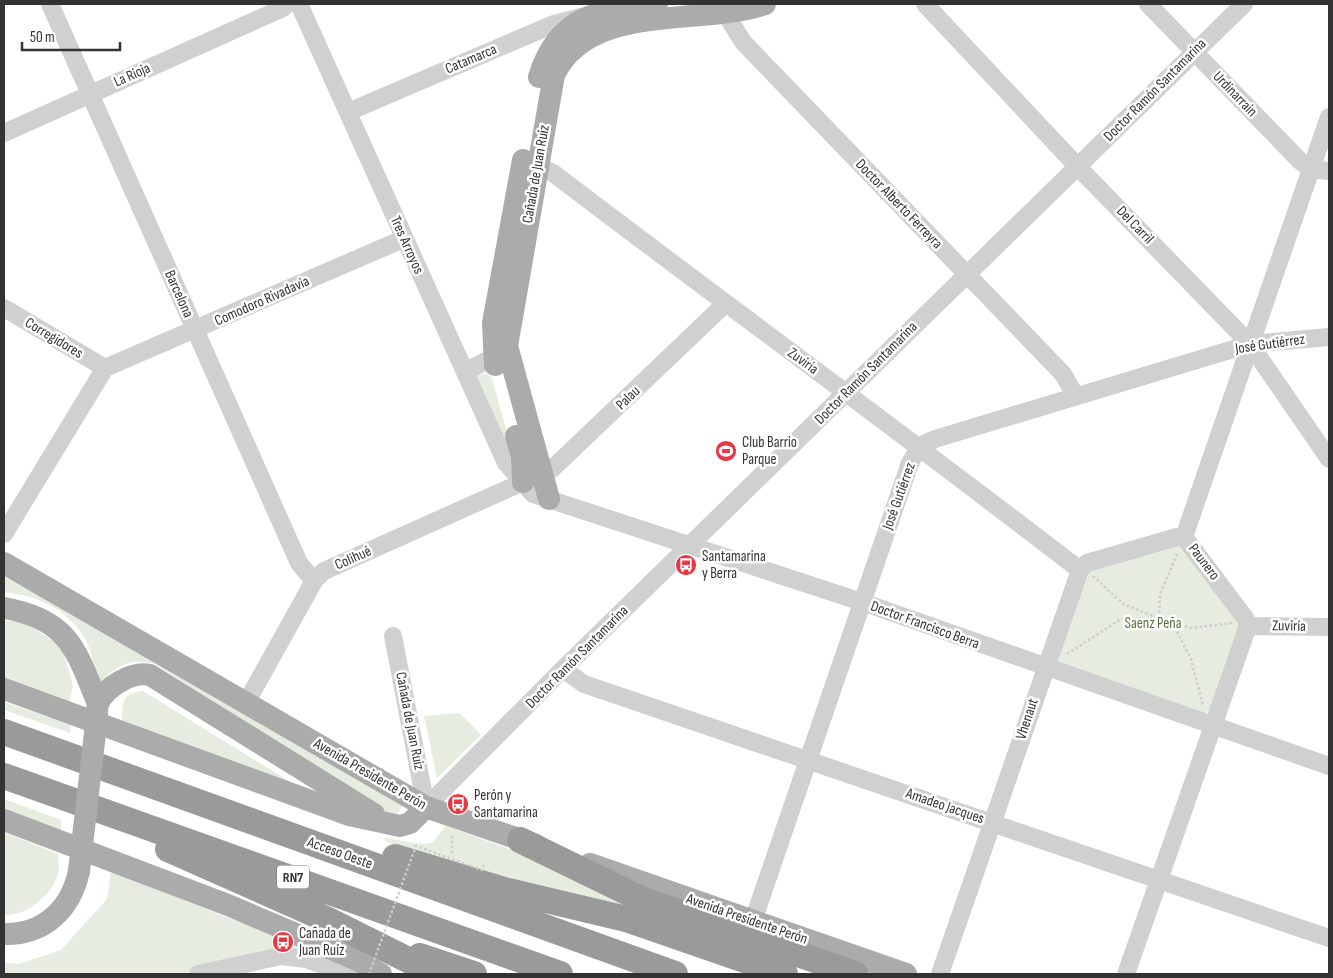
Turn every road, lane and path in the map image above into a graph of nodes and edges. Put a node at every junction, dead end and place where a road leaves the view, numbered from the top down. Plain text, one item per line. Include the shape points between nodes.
1 (50, 4) edge
2 (287, 4) edge
3 (298, 4) edge
4 (658, 4) edge
5 (765, 4) edge
6 (925, 4) edge
7 (1148, 4) edge
8 (1244, 4) edge
9 (727, 7) edge
10 (596, 16) edge
11 (1194, 51) junction
12 (90, 94) junction
13 (348, 112) junction
14 (1329, 117) edge
15 (4, 133) edge
16 (530, 162) junction
17 (1077, 166) junction
18 (1311, 169) junction
19 (1329, 171) edge
20 (403, 239) junction
21 (966, 274) junction
22 (725, 304) junction
23 (4, 308) edge
24 (195, 330) junction
25 (1329, 336) edge
26 (1250, 344) junction
27 (493, 357) junction
28 (105, 368) junction
29 (465, 372) junction
30 (845, 393) junction
31 (1075, 395) junction
32 (920, 446) junction
33 (1329, 459) edge
34 (532, 478) junction
35 (549, 499) joint
36 (4, 534) edge
37 (1184, 537) junction
38 (690, 546) junction
39 (4, 562) edge
40 (1080, 570) junction
41 (314, 581) junction
42 (862, 602) junction
43 (4, 608) edge
44 (1231, 615) dead end
45 (1159, 618) junction
46 (1248, 626) junction
47 (1329, 627) edge
48 (393, 636) dead end
49 (1045, 667) junction
50 (564, 669) junction
51 (4, 689) edge
52 (246, 703) junction
53 (97, 710) junction
54 (1212, 725) junction
55 (4, 732) edge
56 (808, 759) junction
57 (1329, 766) edge
58 (14, 780) edge
59 (426, 807) junction
60 (455, 818) junction
61 (4, 820) edge
62 (256, 822) junction
63 (993, 823) junction
64 (390, 824) junction
65 (520, 840) junction
66 (459, 856) dead end
67 (475, 862) dead end
68 (1160, 879) junction
69 (753, 921) junction
70 (4, 933) edge
71 (367, 938) junction
72 (1329, 938) edge
73 (198, 974) edge
74 (347, 974) edge
75 (369, 974) edge
76 (381, 974) edge
77 (436, 974) edge
78 (474, 974) edge
79 (560, 974) edge
80 (675, 974) edge
81 (785, 974) edge
82 (855, 974) edge
83 (906, 974) edge
84 (940, 974) edge
85 (1126, 974) edge

1 - 12 street, Barcelona
2 - 12 street, La Rioja
3 - 13 street, Tres Arroyos
4 - 10 main road, Cañada de Juan Ruiz via 614,8
5 - 9 main road, Cañada de Juan Ruiz
6 - 17 street, Del Carril
7 - 11 street, Urdinarrain
8 - 11 street, Doctor Ramón Santamarina
9 - 10 main road, Cañada de Juan Ruiz
9 - 21 street, Doctor Alberto Ferreyra via 730,21 743,42
10 - 13 street, Catamarca via 554,24
10 - 16 main road, Cañada de Juan Ruiz via 576,22 564,31 547,54 538,80
11 - 17 street, Doctor Ramón Santamarina
11 - 18 street, Urdinarrain
12 - 15 street, La Rioja
12 - 24 street, Barcelona
13 - 20 street, Tres Arroyos
14 - 18 street, Paunero
16 - 22 street, Zuviría via 553,173
16 - 27 main road, Cañada de Juan Ruiz via 493,323
16 - 34 main road, Cañada de Juan Ruiz via 507,346
17 - 21 street, Doctor Ramón Santamarina
17 - 26 street, Del Carril
18 - 19 street
18 - 26 street, Paunero
20 - 24 street, Comodoro Rivadavia
20 - 29 street, Tres Arroyos
21 - 30 street, Doctor Ramón Santamarina
21 - 31 street, Doctor Alberto Ferreyra via 1063,374
22 - 30 street, Zuviría
22 - 34 street, Palau via 559,464
23 - 28 street, Corregidores
24 - 28 street, Comodoro Rivadavia
24 - 41 street, Barcelona via 299,563
25 - 26 street, José Gutiérrez
26 - 31 street, José Gutiérrez
26 - 33 street, Del Carril
26 - 37 street, Paunero
27 - 29 street
27 - 34 main road, Cañada de Juan Ruiz via 522,456
28 - 36 street
29 - 34 street, Tres Arroyos via 506,463
30 - 32 street, Zuviría
30 - 38 street, Doctor Ramón Santamarina
31 - 32 street, José Gutiérrez
32 - 40 street, Zuviría
32 - 42 street, José Gutiérrez via 910,463
34 - 35 main road, Cañada de Juan Ruiz
34 - 41 street, Colihué via 324,571
35 - 38 street, Doctor Francisco Berra
37 - 40 street via 1087,563
37 - 45 path via 1160,594
37 - 46 street, Paunero
38 - 42 street, Doctor Francisco Berra
38 - 50 street, Doctor Ramón Santamarina
39 - 52 main road, Avenida Presidente Perón
40 - 45 path via 1088,570 1123,604
40 - 49 street, Vhenaut
41 - 52 street, Colihué
42 - 49 street, Doctor Francisco Berra
42 - 56 street, José Gutiérrez
43 - 53 main road via 40,618 67,638 81,662
44 - 45 path via 1237,623 1192,628
45 - 49 path via 1121,619
45 - 54 path via 1176,630 1191,659 1204,714
46 - 47 street, Zuviría
46 - 54 street
48 - 59 street, Cañada de Juan Ruiz
49 - 54 street, Doctor Francisco Berra
49 - 63 street, Vhenaut
50 - 56 street, Amadeo Jacques via 584,684
50 - 59 street, Doctor Ramón Santamarina
51 - 64 main road via 336,811
52 - 59 main road, Avenida Presidente Perón
53 - 64 main road via 128,677 141,674 154,677
53 - 70 main road, bridge via 79,871 70,900 53,918 28,931
54 - 57 street, Doctor Francisco Berra
54 - 68 street
55 - 62 highway, Acceso Oeste / RN7
56 - 63 street, Amadeo Jacques
56 - 69 street, José Gutiérrez
58 - 71 highway
58 - 79 highway, RN7
59 - 60 main road, Avenida Presidente Perón
59 - 64 main road via 406,825
60 - 65 main road, Avenida Presidente Perón
60 - 66 path via 451,852
61 - 76 main road via 228,905 357,960
62 - 80 highway, Acceso Oeste / RN7
62 - 81 highway via 431,866 504,890 626,919
63 - 68 street, Amadeo Jacques
63 - 84 street, Vhenaut
65 - 69 main road, Avenida Presidente Perón
65 - 82 highway via 641,898
67 - 75 path, bridge via 484,865 482,870 416,846
68 - 72 street, Amadeo Jacques
68 - 85 street
69 - 83 main road, Avenida Presidente Perón
71 - 77 highway
71 - 78 highway
73 - 74 street via 281,956 306,959

